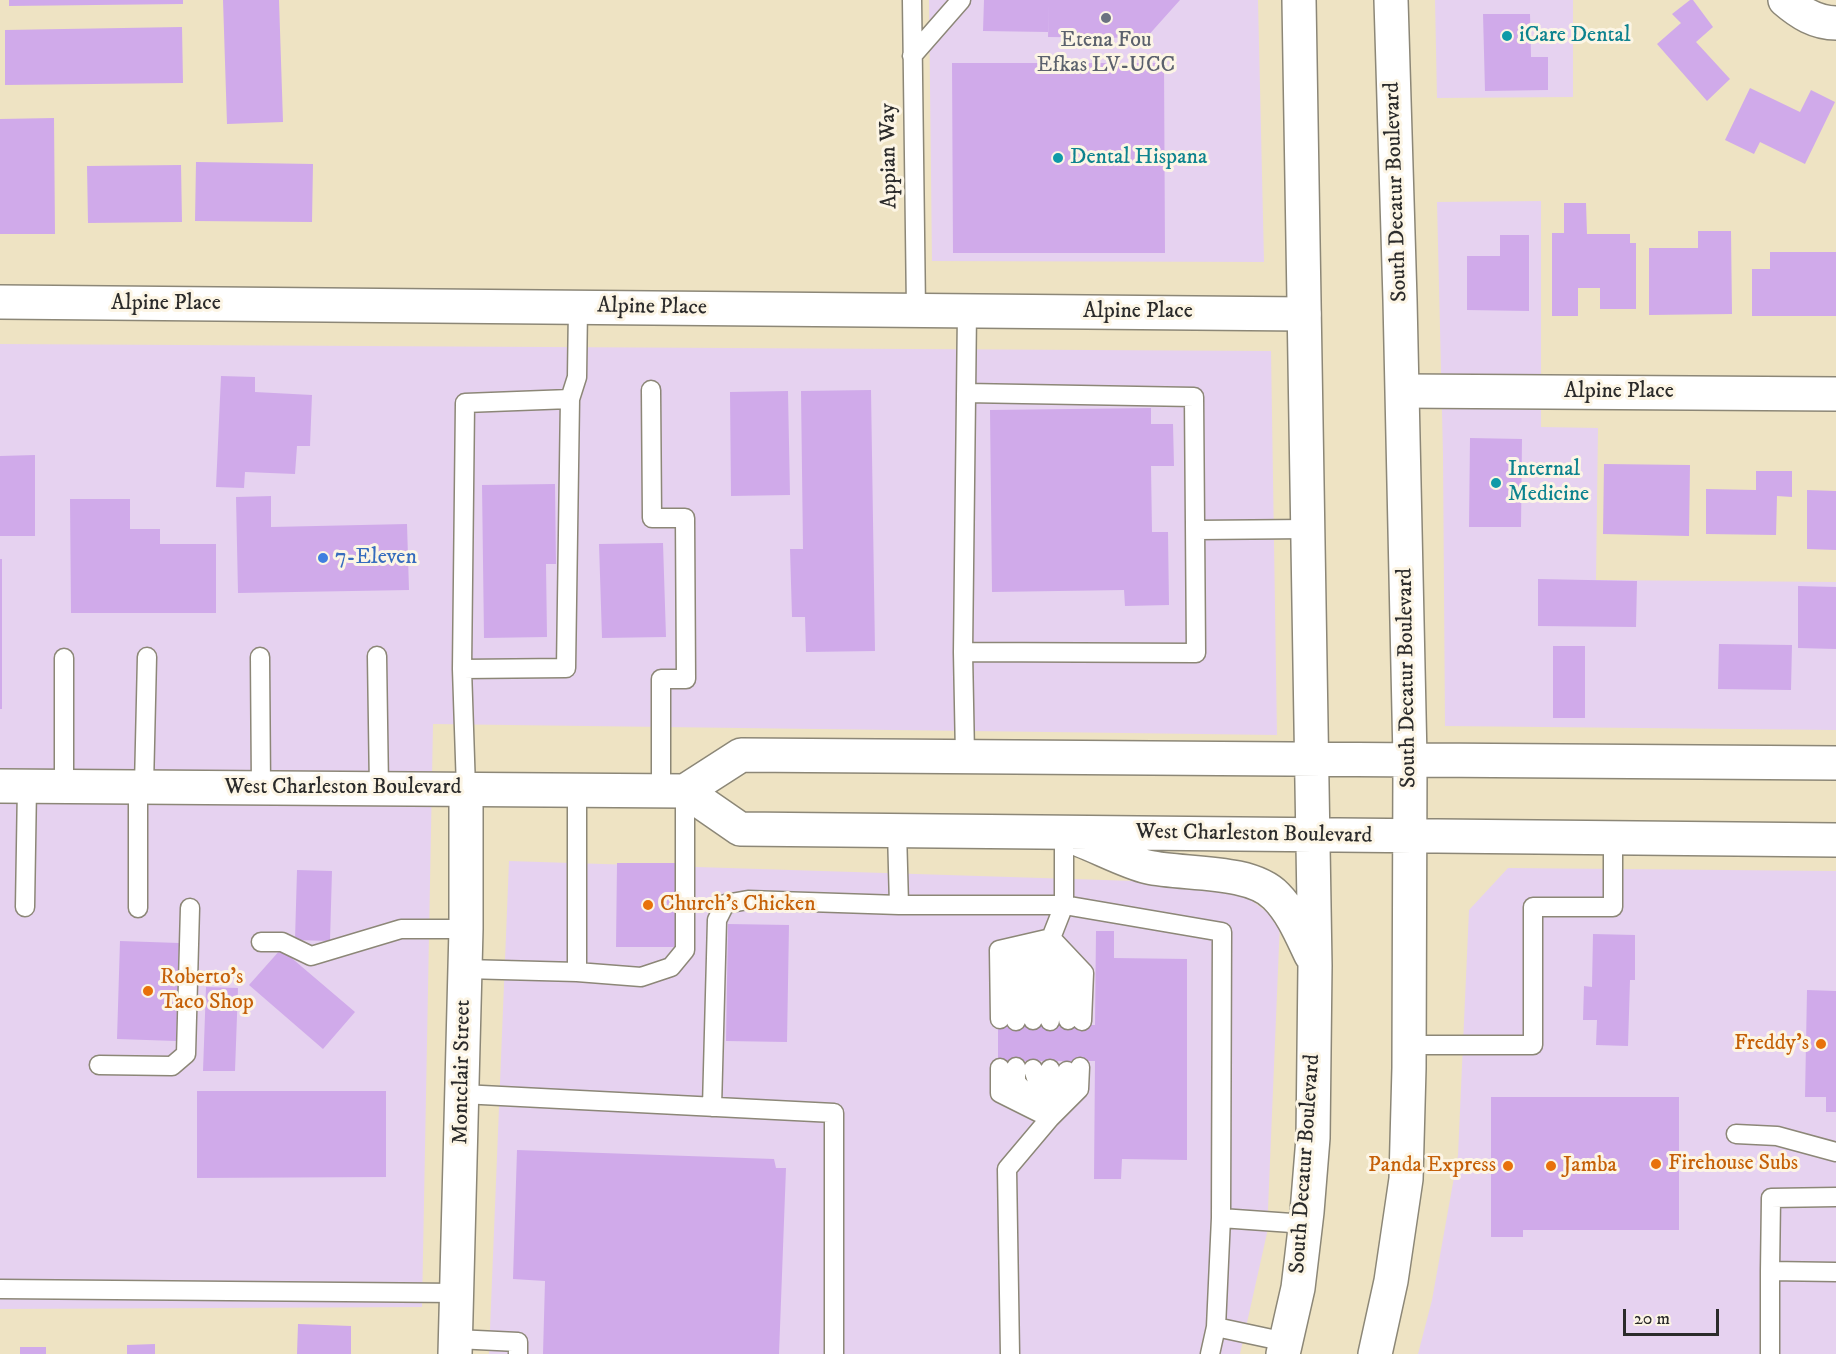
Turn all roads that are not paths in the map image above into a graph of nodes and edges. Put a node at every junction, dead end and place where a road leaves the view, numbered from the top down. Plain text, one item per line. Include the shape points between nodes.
1 (912, 0) edge
2 (961, 0) edge
3 (1299, 0) edge
4 (1392, 0) edge
5 (1785, 0) edge
6 (1836, 23) edge
7 (912, 56) junction
8 (0, 302) edge
9 (578, 307) junction
10 (916, 310) junction
11 (967, 311) junction
12 (1305, 314) junction
13 (651, 390) dead end
14 (1403, 391) junction
15 (966, 393) junction
16 (1836, 394) edge
17 (570, 399) junction
18 (1308, 529) junction
19 (1196, 530) junction
20 (963, 652) junction
21 (377, 656) dead end
22 (147, 657) dead end
23 (260, 657) dead end
24 (64, 658) dead end
25 (462, 669) junction
26 (964, 756) junction
27 (1312, 758) junction
28 (1410, 759) junction
29 (1836, 763) edge
30 (14, 786) edge
31 (64, 786) junction
32 (141, 786) junction
33 (261, 788) junction
34 (379, 789) junction
35 (466, 789) junction
36 (577, 790) junction
37 (673, 790) junction
38 (897, 831) junction
39 (1064, 833) junction
40 (1313, 836) junction
41 (1409, 837) junction
42 (1613, 838) junction
43 (1836, 840) edge
44 (899, 905) junction
45 (1064, 905) junction
46 (25, 907) dead end
47 (138, 908) dead end
48 (190, 908) dead end
49 (466, 929) junction
50 (1051, 938) junction
51 (261, 942) dead end
52 (1315, 965) junction
53 (465, 969) junction
54 (577, 972) junction
55 (1042, 1020) junction
56 (1409, 1045) junction
57 (99, 1065) dead end
58 (1041, 1068) junction
59 (462, 1094) junction
60 (712, 1107) junction
61 (1050, 1118) junction
62 (1736, 1134) dead end
63 (1836, 1152) edge
64 (1836, 1197) edge
65 (1221, 1218) junction
66 (1306, 1224) junction
67 (1770, 1271) junction
68 (1836, 1272) edge
69 (0, 1289) edge
70 (458, 1293) junction
71 (1216, 1327) junction
72 (456, 1347) edge
73 (1285, 1348) edge
74 (518, 1354) edge
75 (834, 1354) edge
76 (1010, 1354) edge
77 (1210, 1354) edge
78 (1375, 1354) edge
79 (1770, 1354) edge

1 - 7 lane, Appian Way
2 - 7 lane
3 - 12 main road, South Decatur Boulevard
4 - 14 main road, South Decatur Boulevard
5 - 6 main road via 1801,13 1824,23
7 - 10 lane, Appian Way
8 - 9 main road, Alpine Place
9 - 10 main road, Alpine Place
9 - 17 lane via 577,377
10 - 11 main road, Alpine Place
11 - 12 main road, Alpine Place
11 - 15 lane
12 - 18 main road, South Decatur Boulevard
13 - 37 lane via 652,518 685,518 686,679 661,679
14 - 16 main road, Alpine Place
14 - 28 main road, South Decatur Boulevard
15 - 19 lane via 1194,397
15 - 20 lane
17 - 25 lane via 465,403
17 - 25 lane via 566,668
18 - 19 lane
18 - 27 main road, South Decatur Boulevard
19 - 20 lane via 1197,653
20 - 26 lane
21 - 34 lane
22 - 32 lane
23 - 33 lane
24 - 31 lane
25 - 35 lane
26 - 27 main road
26 - 37 main road via 741,754
27 - 28 main road
27 - 40 main road, South Decatur Boulevard
28 - 29 main road
28 - 41 main road, South Decatur Boulevard
30 - 31 main road, West Charleston Boulevard
30 - 46 lane
31 - 32 main road, West Charleston Boulevard
32 - 33 main road, West Charleston Boulevard
32 - 47 lane
33 - 34 main road, West Charleston Boulevard
34 - 35 main road, West Charleston Boulevard
35 - 36 main road, West Charleston Boulevard
35 - 49 main road, Montclair Street
36 - 37 main road, West Charleston Boulevard
36 - 54 lane
37 - 38 main road, West Charleston Boulevard via 740,829
37 - 54 lane via 685,950 671,967 641,977
38 - 39 main road, West Charleston Boulevard
38 - 44 lane
39 - 40 main road, West Charleston Boulevard
39 - 45 lane
39 - 52 main road via 1147,867 1257,883 1275,895 1294,920
40 - 41 main road, West Charleston Boulevard
40 - 52 main road, South Decatur Boulevard
41 - 42 main road, West Charleston Boulevard
41 - 56 main road, South Decatur Boulevard
42 - 43 main road, West Charleston Boulevard
42 - 56 lane via 1613,907 1533,907 1533,1045
44 - 45 lane
44 - 60 lane via 748,900 725,904 717,920
45 - 50 lane
45 - 65 lane via 1222,932
48 - 57 lane via 186,1054 172,1066
49 - 51 lane via 401,929 310,956 282,942
49 - 53 main road, Montclair Street
50 - 55 lane via 1033,952
50 - 55 lane via 1068,967
50 - 55 lane via 999,950
52 - 66 main road, South Decatur Boulevard via 1313,1138
53 - 54 lane
53 - 59 main road, Montclair Street
56 - 78 main road, South Decatur Boulevard via 1406,1179 1391,1281
58 - 61 lane
58 - 61 lane via 1016,1082
58 - 61 lane via 1079,1089
59 - 60 lane
59 - 70 main road, Montclair Street
60 - 75 lane via 834,1113
61 - 76 lane via 1007,1170
62 - 63 lane via 1777,1136
64 - 67 lane via 1771,1198
65 - 66 lane
65 - 71 lane
66 - 73 main road, South Decatur Boulevard
67 - 68 lane
67 - 79 lane
69 - 70 lane
70 - 72 main road, Montclair Street
71 - 73 lane
71 - 77 lane
72 - 74 lane via 518,1342

